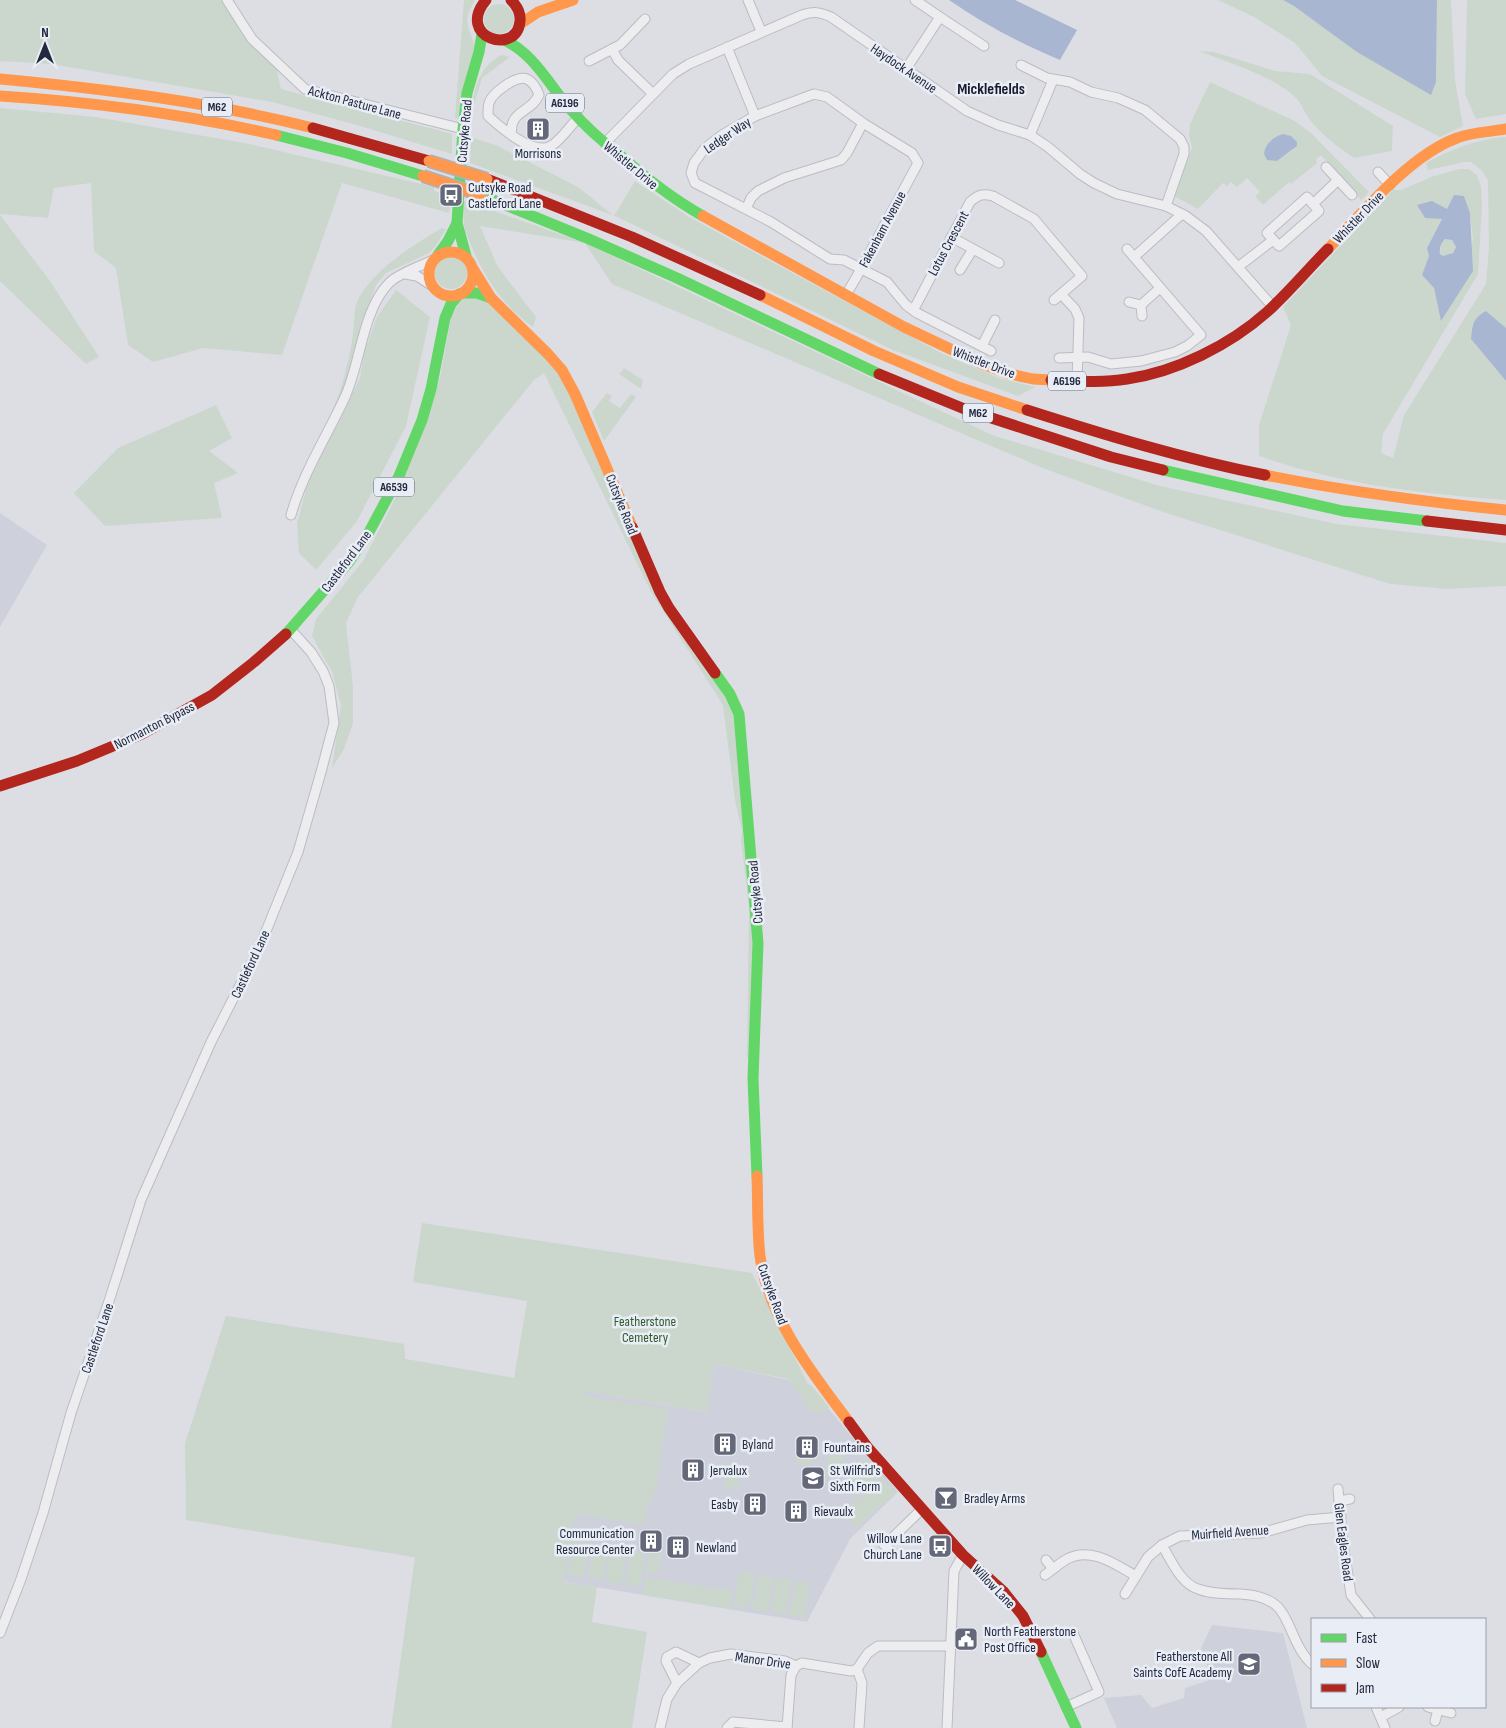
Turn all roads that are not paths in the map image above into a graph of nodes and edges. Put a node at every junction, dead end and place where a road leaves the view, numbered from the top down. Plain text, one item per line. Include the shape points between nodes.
1 (227, 0) edge
2 (573, 0) edge
3 (748, 0) edge
4 (915, 0) edge
5 (485, 1) edge
6 (513, 2) edge
7 (550, 6) junction
8 (940, 17) junction
9 (645, 19) dead end
10 (519, 26) junction
11 (761, 32) junction
12 (482, 34) junction
13 (502, 40) junction
14 (727, 46) junction
15 (984, 46) dead end
16 (612, 49) junction
17 (530, 58) junction
18 (589, 61) dead end
19 (1021, 66) dead end
20 (906, 69) junction
21 (474, 70) junction
22 (0, 78) edge
23 (1052, 80) junction
24 (653, 94) junction
25 (0, 96) edge
26 (754, 116) junction
27 (578, 118) junction
28 (863, 124) junction
29 (463, 128) junction
30 (1506, 129) edge
31 (511, 135) junction
32 (1030, 135) junction
33 (605, 143) junction
34 (918, 163) joint
35 (1326, 167) dead end
36 (1378, 172) dead end
37 (1338, 180) junction
38 (1390, 185) junction
39 (1352, 195) dead end
40 (1313, 204) junction
41 (1166, 206) junction
42 (746, 209) junction
43 (1182, 214) junction
44 (457, 223) junction
45 (952, 237) junction
46 (1273, 240) junction
47 (973, 249) junction
48 (1127, 249) dead end
49 (466, 256) junction
50 (435, 257) junction
51 (1134, 257) junction
52 (999, 263) dead end
53 (1238, 268) junction
54 (473, 269) junction
55 (861, 269) junction
56 (960, 270) dead end
57 (405, 274) junction
58 (433, 288) junction
59 (1160, 288) junction
60 (461, 294) junction
61 (846, 295) junction
62 (491, 298) junction
63 (1129, 302) dead end
64 (1141, 305) junction
65 (1273, 306) junction
66 (914, 309) junction
67 (1142, 316) dead end
68 (445, 318) junction
69 (995, 320) dead end
70 (982, 346) junction
71 (991, 351) dead end
72 (1077, 357) junction
73 (1059, 358) dead end
74 (1076, 381) junction
75 (1506, 510) edge
76 (291, 515) dead end
77 (1506, 530) edge
78 (290, 630) junction
79 (0, 786) edge
80 (1338, 1489) dead end
81 (1350, 1500) dead end
82 (1339, 1501) junction
83 (922, 1508) junction
84 (1341, 1517) junction
85 (885, 1545) dead end
86 (1162, 1545) junction
87 (963, 1555) junction
88 (1046, 1560) dead end
89 (1136, 1576) junction
90 (1125, 1594) dead end
91 (1369, 1618) edge
92 (0, 1633) edge
93 (1073, 1633) dead end
94 (951, 1646) junction
95 (699, 1663) junction
96 (1311, 1663) edge
97 (796, 1666) junction
98 (857, 1668) junction
99 (677, 1683) junction
100 (1066, 1706) junction
101 (1376, 1708) edge
102 (1397, 1708) edge
103 (1431, 1708) edge
104 (1438, 1710) junction
105 (1451, 1713) dead end
106 (1381, 1717) junction
107 (1435, 1720) dead end
108 (787, 1727) edge
109 (1074, 1727) edge
110 (660, 1728) edge
111 (727, 1728) edge
112 (859, 1728) edge
113 (947, 1728) edge
114 (1385, 1728) edge

1 - 29 street, Ackton Pasture Lane via 252,39 305,90
2 - 7 main road
3 - 11 street
4 - 8 street
5 - 12 main road, Cutsyke Road via 476,18
6 - 7 main road
6 - 10 main road, Whistler Drive via 519,10
7 - 10 main road, Cutsyke Road
8 - 15 street
8 - 20 street
9 - 16 street via 627,39
10 - 13 main road, Cutsyke Road via 512,36
10 - 17 main road, Whistler Drive / A6196
11 - 14 street, Haydock Avenue
11 - 20 street, Haydock Avenue via 811,12 819,12
12 - 13 main road, Whistler Drive
12 - 21 main road, Cutsyke Road
13 - 17 main road, Whistler Drive / A6196 via 515,45
13 - 21 main road, Cutsyke Road via 489,49
14 - 24 street, Haydock Avenue via 673,74
14 - 26 street
16 - 18 street
16 - 24 street via 618,60
17 - 27 main road, Whistler Drive / A6196
19 - 23 street
20 - 32 street, Haydock Avenue via 967,111
21 - 29 main road, Cutsyke Road via 467,93
22 - 75 main road, M62, bridge via 116,91 237,111 340,135 518,190 791,309 882,355 958,387 1043,415 1241,471 1433,503
23 - 32 street
23 - 41 street via 1070,82 1091,92 1132,103 1180,139 1184,154
24 - 33 street, Haydock Avenue
25 - 77 main road, M62, bridge via 109,106 197,120 348,153 481,195 668,274 870,371 1037,433 1177,474 1344,511
26 - 28 street, Ledger Way via 817,94 827,97
26 - 42 street, Ledger Way via 705,148 691,173 695,183
27 - 31 street via 551,146 540,148
27 - 33 main road, Whistler Drive / A6196
28 - 34 street, Ledger Way via 912,153
28 - 42 street via 841,160 784,178 758,191
29 - 44 main road, Cutsyke Road
30 - 38 main road, Whistler Drive / A6196 via 1446,142
31 - 31 street via 488,116 489,103 494,94 506,85 518,79 527,80 539,95 535,104 511,124
32 - 41 street, Haydock Avenue via 1094,183 1117,194
33 - 61 main road, Whistler Drive / A6196 via 678,201
34 - 55 street, Fakenham Avenue
35 - 37 street
36 - 38 street
37 - 39 street
37 - 40 street
38 - 65 main road, Whistler Drive / A6196
40 - 46 street via 1319,211 1279,246
40 - 46 street via 1307,197 1267,233
41 - 43 street, Haydock Avenue
42 - 55 street, Ledger Way via 830,259 844,260
43 - 51 street
43 - 53 street, Haydock Avenue via 1206,231
44 - 49 main road, Cutsyke Road
44 - 50 main road, Cutsyke Road
45 - 47 street
45 - 66 street, Lotus Crescent
45 - 72 street, Lotus Crescent via 970,202 985,194 1034,219 1082,276 1057,296 1075,309 1079,318
46 - 53 street
47 - 52 street
47 - 56 street
48 - 51 street
49 - 50 main road via 452,251
49 - 54 main road
50 - 57 street
50 - 58 main road via 428,273
51 - 59 street
53 - 65 street, Haydock Avenue
54 - 60 main road via 472,282
54 - 62 main road, Cutsyke Road
55 - 61 street, Fakenham Avenue
55 - 66 street, Ledger Way via 890,285 906,305
57 - 58 street via 417,276
57 - 76 street via 396,276 379,296 368,320 352,379 313,458
58 - 60 main road via 447,296
58 - 68 main road, Castleford Lane / A6539
59 - 64 street
59 - 72 street via 1201,335 1187,346 1150,359 1110,364 1094,358
60 - 62 main road via 472,292
60 - 68 main road, Castleford Lane / A6539
61 - 74 main road, Whistler Drive / A6196 via 982,364 1033,379
62 - 83 main road, Cutsyke Road via 562,370 579,402 660,592 734,700 739,714 758,943 753,1079 762,1267 770,1294 795,1347 868,1448
63 - 64 street
64 - 67 street
65 - 74 main road, Whistler Drive / A6196 via 1237,335 1185,362 1128,378
66 - 70 street, Ledger Way
68 - 78 main road, Castleford Lane / A6539 via 422,420 399,476 349,562
69 - 70 street
70 - 71 street, Ledger Way
72 - 73 street
72 - 74 street
78 - 79 main road, Normanton Bypass / A6539 via 212,695 142,734 77,761
78 - 92 street, Castleford Lane via 311,652 323,671 329,686 334,723 298,852 260,946 211,1042 141,1200 71,1413 43,1514
80 - 82 street, Glen Eagles Road
81 - 82 street
82 - 84 street, Glen Eagles Road
83 - 85 street
83 - 87 main road, Willow Lane
84 - 86 street, Muirfield Avenue via 1307,1520 1261,1533 1187,1535
84 - 91 street, Glen Eagles Road via 1351,1595
86 - 89 street, Muirfield Avenue via 1148,1557
86 - 96 street via 1184,1579 1197,1589 1254,1595 1274,1603
87 - 94 street via 954,1571
87 - 100 main road, Willow Lane via 993,1580 1023,1616
88 - 89 street via 1049,1572 1068,1558 1088,1554 1105,1559
89 - 90 street, Muirfield Avenue
93 - 100 street via 1099,1692
94 - 98 street via 878,1646
94 - 113 street
95 - 97 street, Manor Drive via 731,1654 785,1661
95 - 99 street, Manor Drive
95 - 99 street via 676,1652 667,1658
97 - 98 street, Manor Drive via 802,1663 850,1671
97 - 108 street via 791,1675
98 - 112 street via 862,1683
99 - 110 street, Manor Drive via 667,1699
100 - 109 main road, Willow Lane
101 - 106 street
102 - 106 street
103 - 104 street
104 - 105 street
104 - 107 street
106 - 114 street
108 - 111 street via 733,1722

